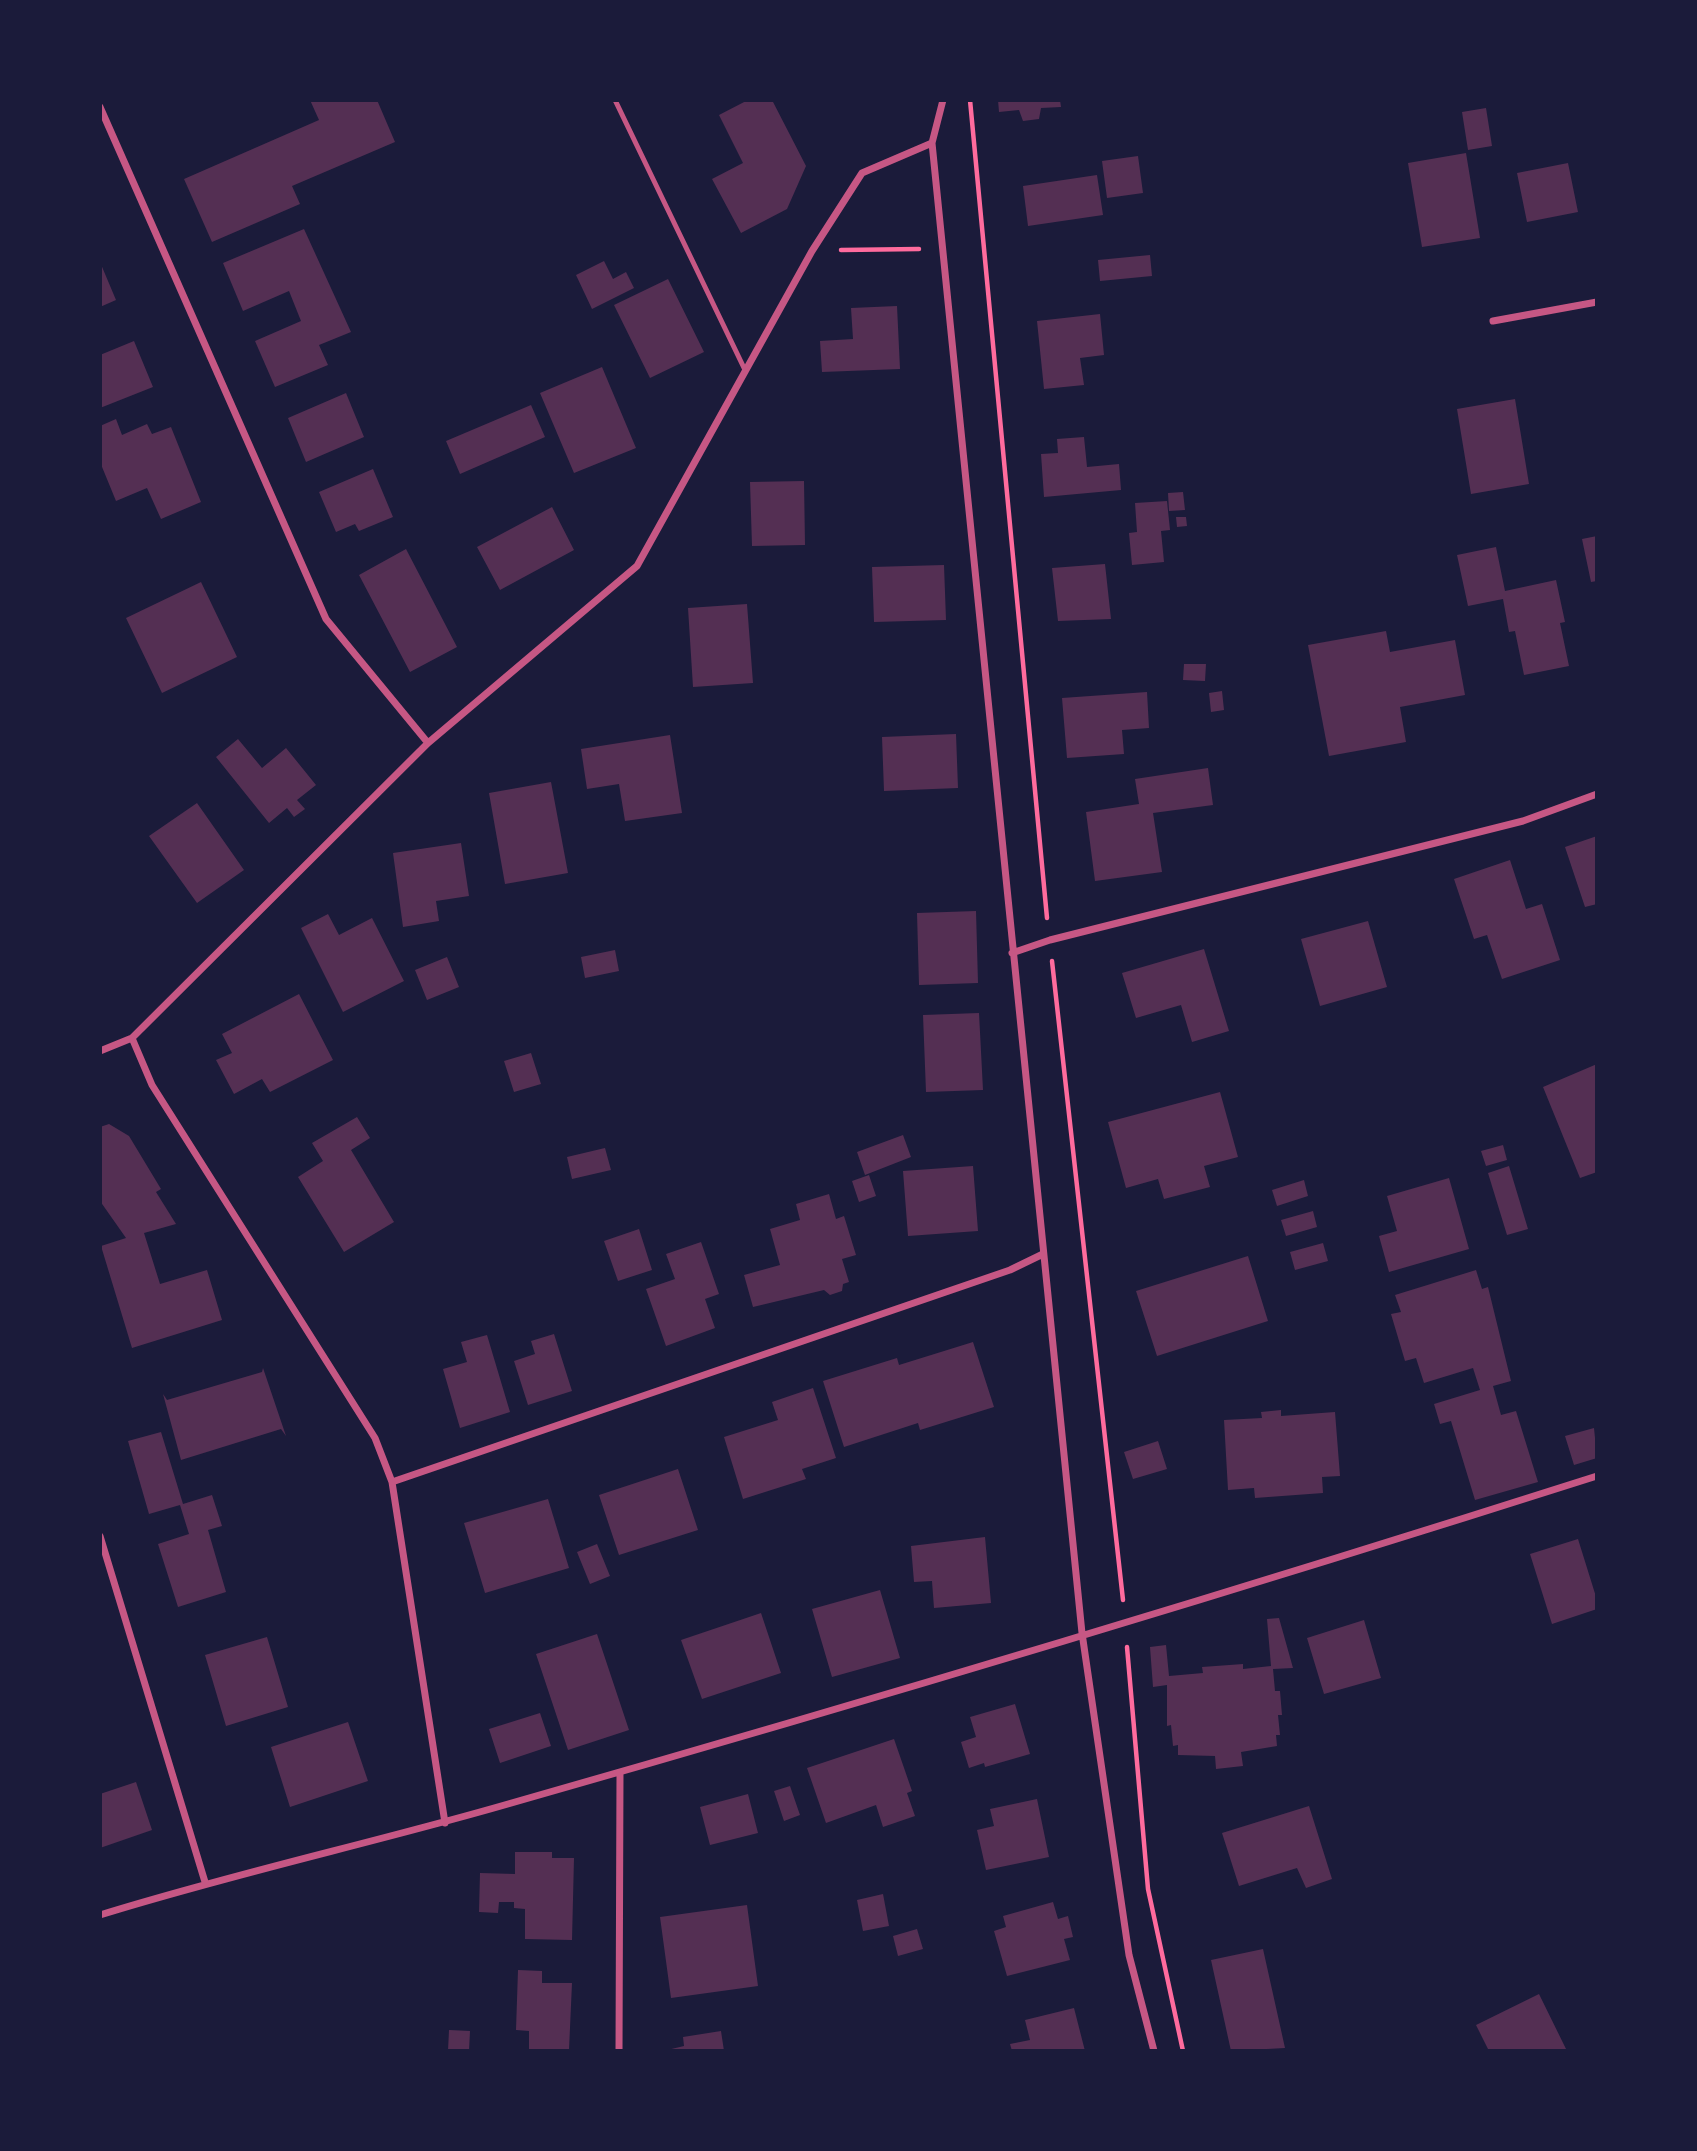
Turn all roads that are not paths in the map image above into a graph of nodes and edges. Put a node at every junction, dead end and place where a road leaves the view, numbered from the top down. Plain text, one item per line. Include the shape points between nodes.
1 (615, 100) edge
2 (943, 100) edge
3 (100, 107) edge
4 (103, 122) edge
5 (932, 144) junction
6 (1597, 302) edge
7 (1493, 321) dead end
8 (745, 370) junction
9 (428, 743) junction
10 (1597, 794) edge
11 (1012, 953) junction
12 (132, 1038) junction
13 (100, 1051) edge
14 (1043, 1254) junction
15 (1597, 1476) edge
16 (392, 1482) junction
17 (100, 1536) edge
18 (1082, 1633) junction
19 (620, 1772) junction
20 (445, 1822) junction
21 (205, 1882) junction
22 (100, 1915) edge
23 (619, 2051) edge
24 (1154, 2051) edge

1 - 8 lane
2 - 5 street
3 - 4 street
4 - 9 street via 326,619
5 - 8 street via 862,173
5 - 11 street
6 - 7 street
8 - 9 street via 637,566
9 - 12 street
10 - 11 street via 1523,821
11 - 14 street
12 - 13 street
12 - 16 street via 152,1085 375,1438
14 - 16 street via 1010,1270
14 - 18 street
15 - 18 street
16 - 20 street
17 - 21 street
18 - 19 street
18 - 24 street via 1129,1955
19 - 20 street
19 - 23 street
20 - 21 street
21 - 22 street

